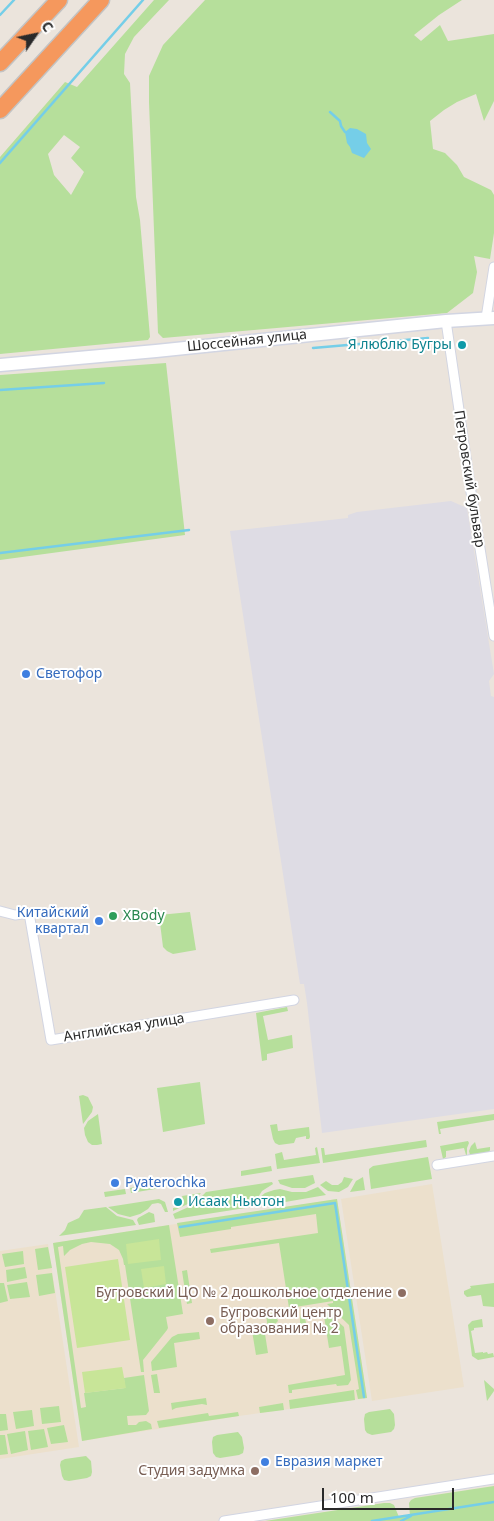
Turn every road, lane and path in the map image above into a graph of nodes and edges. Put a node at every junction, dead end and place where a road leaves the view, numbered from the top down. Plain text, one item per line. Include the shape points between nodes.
1 (59, 0) edge
2 (101, 0) edge
3 (0, 63) edge
4 (0, 110) edge
5 (494, 267) edge
6 (490, 318) edge
7 (446, 321) junction
8 (0, 365) edge
9 (494, 636) edge
10 (0, 911) edge
11 (294, 1000) dead end
12 (494, 1156) edge
13 (437, 1164) dead end
14 (494, 1479) edge
15 (224, 1521) edge

1 - 3 highway
2 - 4 highway
5 - 6 street
6 - 7 main road, Шоссейная улица
7 - 8 main road, Шоссейная улица
7 - 9 street, Петровский бульвар
10 - 11 street, Английская улица via 15,915 29,913 51,1040
12 - 13 street
14 - 15 street

